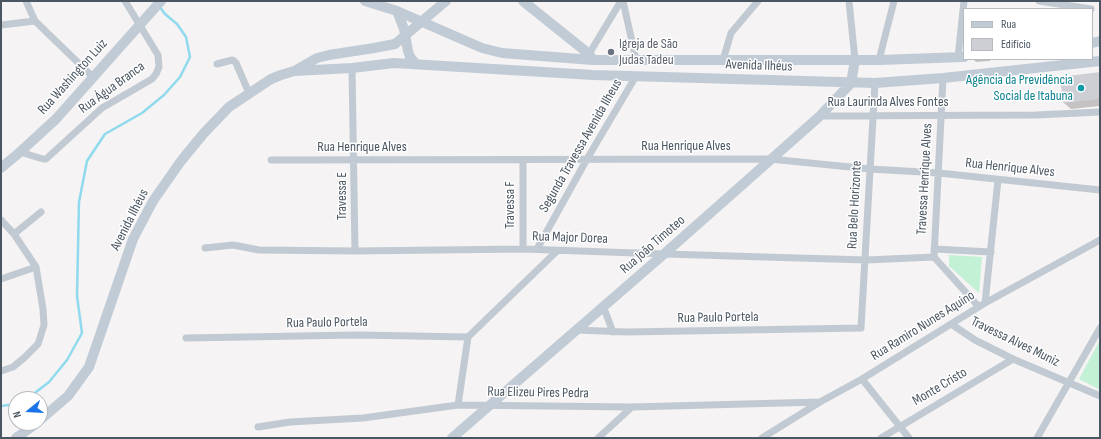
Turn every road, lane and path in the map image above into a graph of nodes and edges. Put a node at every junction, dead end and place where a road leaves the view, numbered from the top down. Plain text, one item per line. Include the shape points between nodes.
1 (26, 1) edge
2 (125, 1) edge
3 (161, 1) edge
4 (365, 1) edge
5 (446, 1) edge
6 (523, 1) edge
7 (622, 1) edge
8 (758, 1) edge
9 (849, 1) edge
10 (894, 1) edge
11 (1043, 1) edge
12 (1086, 8) edge
13 (397, 11) junction
14 (963, 20) edge
15 (35, 21) junction
16 (421, 21) junction
17 (1, 25) edge
18 (139, 25) junction
19 (404, 35) junction
20 (591, 57) junction
21 (961, 57) edge
22 (636, 60) junction
23 (723, 60) junction
24 (855, 60) junction
25 (879, 60) junction
26 (1100, 61) edge
27 (216, 64) dead end
28 (416, 64) junction
29 (352, 68) junction
30 (294, 71) junction
31 (636, 76) junction
32 (93, 77) junction
33 (943, 78) junction
34 (851, 83) junction
35 (875, 83) junction
36 (249, 93) junction
37 (1100, 112) edge
38 (873, 115) junction
39 (942, 115) junction
40 (820, 116) junction
41 (20, 152) junction
42 (587, 159) junction
43 (770, 159) junction
44 (271, 160) dead end
45 (354, 160) junction
46 (523, 160) junction
47 (1, 168) edge
48 (870, 169) junction
49 (939, 173) junction
50 (998, 180) junction
51 (1100, 190) edge
52 (42, 212) dead end
53 (1, 220) edge
54 (14, 234) junction
55 (1100, 240) edge
56 (205, 248) dead end
57 (523, 249) junction
58 (537, 249) junction
59 (934, 249) junction
60 (557, 250) junction
61 (355, 251) junction
62 (990, 252) junction
63 (664, 254) junction
64 (934, 257) junction
65 (866, 260) junction
66 (36, 267) junction
67 (1, 279) edge
68 (982, 305) junction
69 (603, 306) junction
70 (951, 324) junction
71 (862, 328) joint
72 (1100, 328) edge
73 (576, 330) junction
74 (613, 332) junction
75 (468, 337) junction
76 (186, 338) dead end
77 (1013, 359) junction
78 (1, 371) edge
79 (862, 379) junction
80 (1069, 382) junction
81 (1100, 396) edge
82 (820, 402) junction
83 (458, 405) junction
84 (489, 405) junction
85 (632, 407) junction
86 (48, 413) edge
87 (900, 426) junction
88 (258, 427) dead end
89 (26, 431) edge
90 (16, 438) edge
91 (452, 438) edge
92 (598, 438) edge
93 (762, 438) edge
94 (881, 438) edge
95 (909, 438) edge
96 (1037, 438) edge

1 - 15 street
2 - 18 street
3 - 18 main road, Rua Washington Luiz
4 - 13 main road
5 - 16 main road
6 - 20 main road
7 - 20 street
7 - 22 street
8 - 23 street via 731,32
9 - 24 street
10 - 25 street
11 - 12 street
13 - 16 main road
13 - 19 main road via 403,24
14 - 21 street
15 - 17 street
15 - 32 street
16 - 19 main road, Avenida Ilhéus
16 - 20 main road, Avenida Ilhéus via 492,51
18 - 32 main road, Rua Washington Luiz
18 - 41 street, Rua Água Branca via 158,55 159,67 152,79 102,108 46,159
19 - 28 main road via 410,57
19 - 30 main road, Avenida Ilhéus via 395,44 317,58
20 - 22 main road, Avenida Ilhéus
21 - 25 main road, Avenida Ilhéus
22 - 23 main road, Avenida Ilhéus
23 - 24 main road, Avenida Ilhéus
24 - 25 main road, Avenida Ilhéus
24 - 34 main road
26 - 33 main road, Avenida Ilhéus
27 - 36 street via 232,60 236,63
28 - 29 main road, Avenida Ilhéus via 394,63
28 - 31 main road, Avenida Ilhéus
29 - 30 main road, Avenida Ilhéus
29 - 45 street, Travessa E
30 - 36 main road, Avenida Ilhéus via 271,79
31 - 34 main road, Avenida Ilhéus
31 - 42 street, Segunda Travessa Avenida Ilheus
32 - 41 main road, Rua Washington Luiz via 56,119
33 - 35 main road, Avenida Ilhéus
33 - 39 street, Travessa Henrique Alves
34 - 35 main road, Avenida Ilhéus
34 - 40 main road, Rua João Timoteo
35 - 38 street, Rua Belo Horizonte
36 - 86 main road, Avenida Ilhéus via 229,107 204,133 153,201 133,240 89,368 68,396
37 - 39 street, Rua Laurinda Alves Fontes
38 - 39 street, Rua Laurinda Alves Fontes
38 - 40 street, Rua Laurinda Alves Fontes
38 - 48 street, Rua Belo Horizonte
39 - 49 street, Travessa Henrique Alves
40 - 43 main road, Rua João Timoteo
41 - 47 main road, Rua Washington Luiz
42 - 43 street, Rua Henrique Alves
42 - 46 street, Rua Henrique Alves
42 - 58 street, Segunda Travessa Avenida Ilheus
43 - 48 street, Rua Henrique Alves
43 - 63 main road, Rua João Timoteo
44 - 45 street, Rua Henrique Alves
45 - 46 street, Rua Henrique Alves
45 - 61 street, Travessa E
46 - 57 street, Travessa F
48 - 49 street, Rua Henrique Alves
48 - 65 street, Rua Belo Horizonte
49 - 50 street, Rua Henrique Alves
49 - 59 street, Travessa Henrique Alves
50 - 51 street, Rua Henrique Alves
50 - 62 street
52 - 54 street
53 - 54 street
54 - 66 street
55 - 68 street, Rua Ramiro Nunes Aquino
56 - 61 street, Rua Major Dorea via 238,245 259,250
57 - 58 street, Rua Major Dorea
57 - 61 street, Rua Major Dorea
58 - 60 street, Rua Major Dorea
59 - 62 street
59 - 64 street, Travessa Henrique Alves
60 - 63 street, Rua Major Dorea
60 - 75 street
62 - 68 street
63 - 65 street, Rua Major Dorea
63 - 69 main road, Rua João Timoteo
64 - 65 street, Rua Major Dorea
64 - 68 street
65 - 71 street, Rua Belo Horizonte
66 - 67 street
66 - 78 street via 44,317 38,344 13,367
68 - 70 street, Rua Ramiro Nunes Aquino
69 - 73 main road, Rua João Timoteo
69 - 74 street
70 - 77 street, Travessa Alves Muniz via 975,340
70 - 79 street, Rua Ramiro Nunes Aquino
71 - 74 street, Rua Paulo Portela
72 - 80 street
73 - 74 street, Rua Paulo Portela
73 - 84 main road, Rua João Timoteo
75 - 76 street, Rua Paulo Portela via 358,335
75 - 83 street
77 - 80 street, Travessa Alves Muniz
77 - 87 street, Monte Cristo
79 - 82 street, Rua Ramiro Nunes Aquino
79 - 87 street
80 - 81 street, Travessa Alves Muniz
80 - 96 street
82 - 85 street, Rua Elizeu Pires Pedra
82 - 93 street, Rua Ramiro Nunes Aquino
83 - 84 street, Rua Elizeu Pires Pedra
83 - 88 street, Rua Elizeu Pires Pedra via 363,418 290,422
84 - 85 street, Rua Elizeu Pires Pedra
84 - 91 main road, Rua João Timoteo
85 - 92 street
87 - 94 street, Monte Cristo
87 - 95 street
89 - 90 main road

